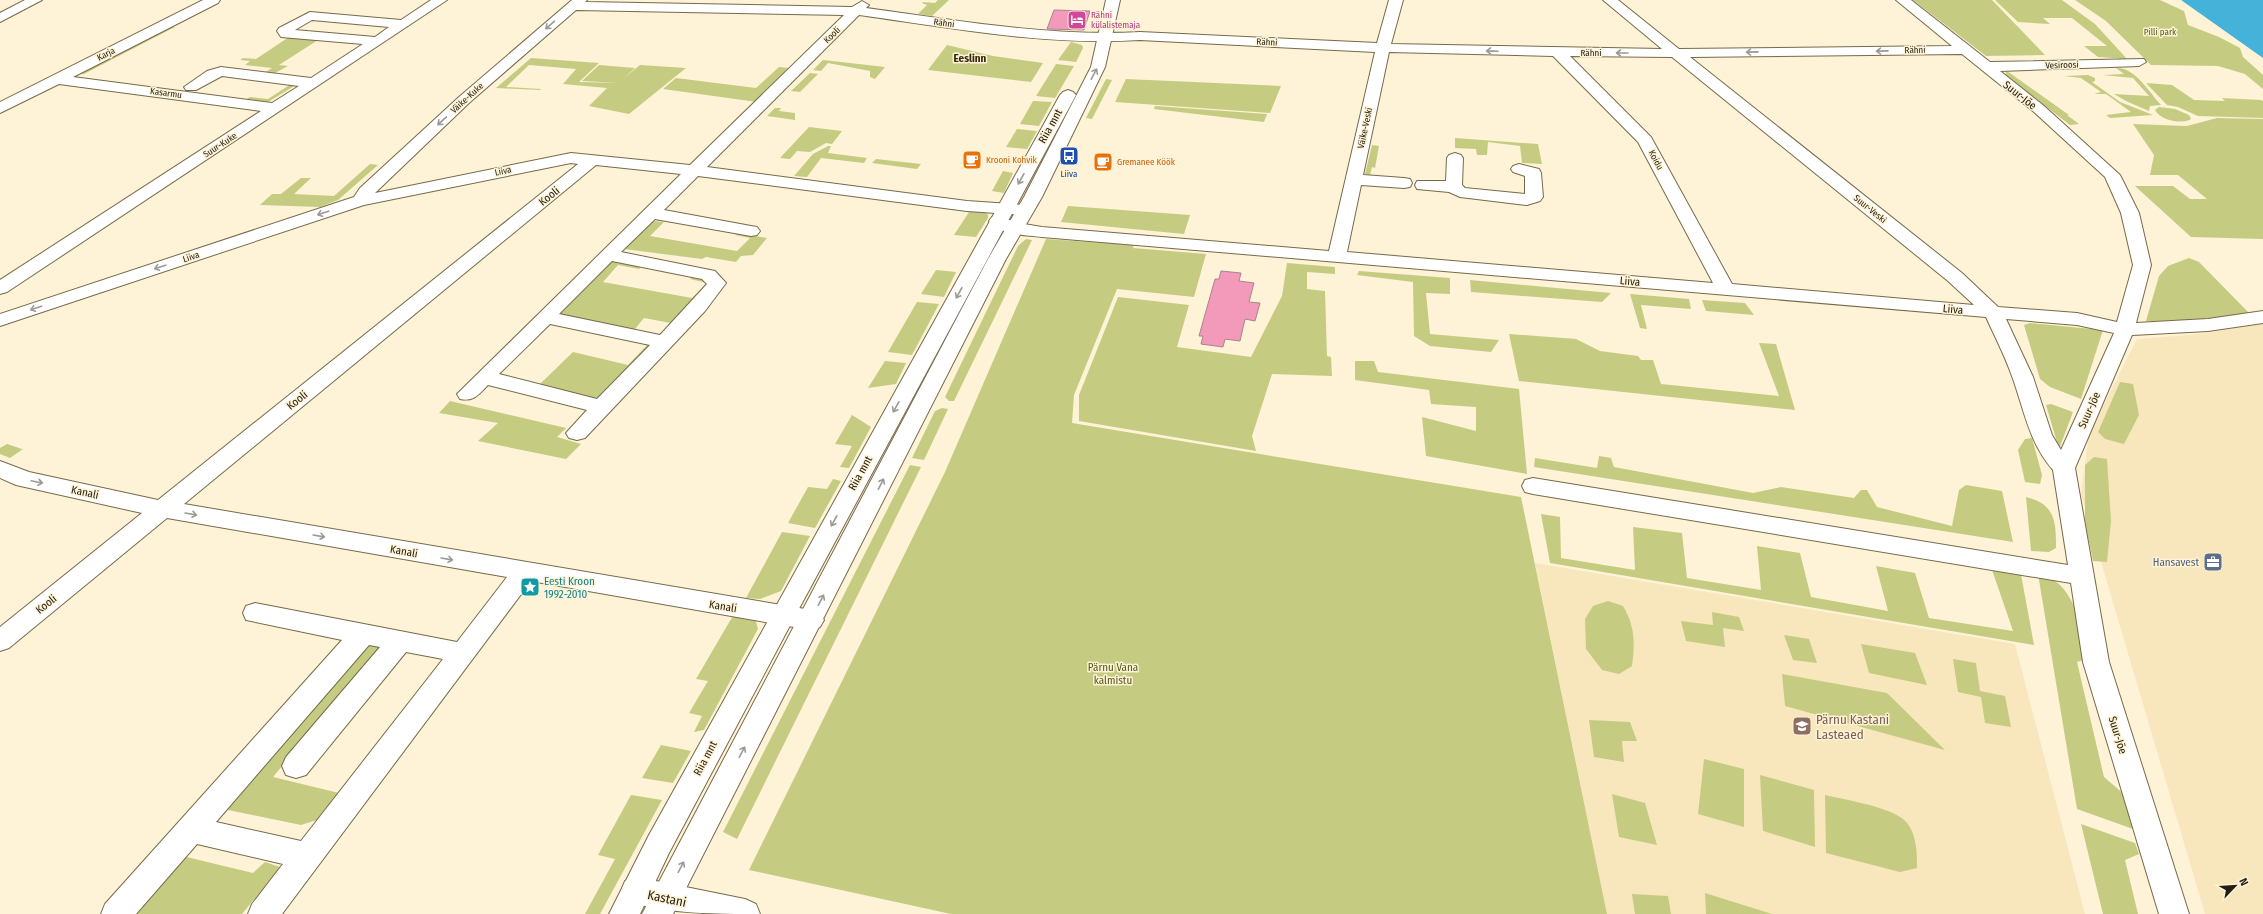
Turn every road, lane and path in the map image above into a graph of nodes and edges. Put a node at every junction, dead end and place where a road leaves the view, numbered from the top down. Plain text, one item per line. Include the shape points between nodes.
1 (35, 0) edge
2 (213, 0) edge
3 (440, 0) edge
4 (867, 0) edge
5 (1113, 0) edge
6 (1396, 0) edge
7 (1610, 0) edge
8 (1903, 0) edge
9 (576, 3) edge
10 (856, 11) junction
11 (0, 18) edge
12 (403, 24) junction
13 (1106, 38) junction
14 (378, 41) junction
15 (1383, 48) junction
16 (1963, 50) junction
17 (1557, 52) junction
18 (1676, 53) junction
19 (2139, 62) dead end
20 (1985, 67) junction
21 (56, 79) junction
22 (314, 83) junction
23 (191, 87) dead end
24 (0, 108) edge
25 (276, 108) junction
26 (1455, 158) dead end
27 (594, 159) junction
28 (1519, 169) dead end
29 (694, 170) junction
30 (1354, 179) junction
31 (1404, 183) dead end
32 (1423, 185) dead end
33 (1454, 187) junction
34 (360, 201) junction
35 (650, 213) junction
36 (1010, 217) junction
37 (751, 231) dead end
38 (611, 252) junction
39 (1337, 257) junction
40 (0, 288) edge
41 (1726, 290) junction
42 (1994, 313) junction
43 (545, 317) junction
44 (2263, 317) edge
45 (0, 320) edge
46 (2125, 330) junction
47 (664, 342) junction
48 (484, 377) junction
49 (467, 394) dead end
50 (601, 407) junction
51 (577, 432) dead end
52 (2064, 468) junction
53 (0, 469) edge
54 (1533, 486) dead end
55 (162, 509) junction
56 (525, 572) junction
57 (2082, 576) junction
58 (255, 613) dead end
59 (783, 615) junction
60 (811, 620) junction
61 (362, 635) junction
62 (0, 641) edge
63 (400, 642) junction
64 (463, 653) junction
65 (296, 766) dead end
66 (191, 830) junction
67 (308, 856) junction
68 (630, 903) edge
69 (661, 906) edge
70 (116, 914) edge
71 (264, 914) edge
72 (745, 914) edge
73 (2174, 914) edge

1 - 11 street
2 - 21 street, Karja
3 - 12 street, Suur-Kuke
4 - 10 street, Kooli
5 - 13 street
6 - 15 street, Väike-Veski
7 - 18 street, Suur-Veski
8 - 16 street, Suur-Jõe
9 - 10 street, Rähni
9 -> 34 street, Väike-Kuke via 464,100 366,192
10 - 13 street, Rähni via 1007,31
10 - 29 street, Kooli
12 - 14 street, Suur-Kuke
12 - 14 street via 310,16 284,31 286,34
13 - 15 street, Rähni via 1140,36
13 - 36 street, Riia mnt via 1086,60
14 - 22 street, Suur-Kuke
17 -> 15 street, Rähni
15 - 30 street, Väike-Veski
16 -> 18 street, Rähni
16 - 20 street, Suur-Jõe
18 -> 17 street, Rähni
17 - 41 street, Koidu via 1645,140
18 - 42 street, Suur-Veski via 1955,277
19 - 20 street, Vesiroosi
20 - 46 street, Suur-Jõe via 2039,110 2112,175 2126,202 2142,265
21 - 24 street, Karja
21 - 25 street, Kasarmu
22 - 23 street via 221,71
22 - 25 street, Suur-Kuke
25 - 40 street, Suur-Kuke
26 - 33 street
27 - 29 street, Liiva
27 - 34 street, Liiva via 571,158 549,161
27 - 55 street, Kooli
28 - 33 street via 1533,173 1534,197 1527,200 1460,192
29 - 35 street, Kooli
29 - 36 street, Liiva via 967,206
30 - 31 street
30 - 39 street, Väike-Veski
32 - 33 street
34 -> 45 street, Liiva
35 - 37 street
35 - 38 street, Kooli
36 - 39 street, Liiva
36 -> 59 street, Riia mnt
60 -> 36 street, Riia mnt
38 - 43 street, Kooli
38 - 47 street via 616,257 708,275 716,283 698,307
39 - 41 street, Liiva
41 - 42 street, Liiva
42 - 46 street, Liiva via 2077,319
42 - 52 street, Suur-Veski via 2023,377 2041,435 2051,453
43 - 47 street
43 - 48 street, Kooli
44 - 46 street, Liiva via 2208,325
46 - 52 street, Suur-Jõe
47 - 50 street
48 - 49 street, Kooli
48 - 50 street
50 - 51 street
52 - 57 street, Suur-Jõe
53 -> 55 street, Kanali via 24,479
54 - 57 street
55 -> 56 street, Kanali
55 - 62 street, Kooli
56 - 59 street, Kanali
56 - 64 street
57 - 73 street, Suur-Jõe via 2096,662
58 - 61 street
59 - 60 street, Kanali
59 - 68 street, Riia mnt via 659,844
69 -> 60 street, Riia mnt
61 - 63 street
61 - 66 street
63 - 64 street
63 - 65 street
64 - 67 street
66 - 67 street
66 - 70 street
67 - 71 street
68 - 69 street, Kastani
69 - 72 street, Kastani

